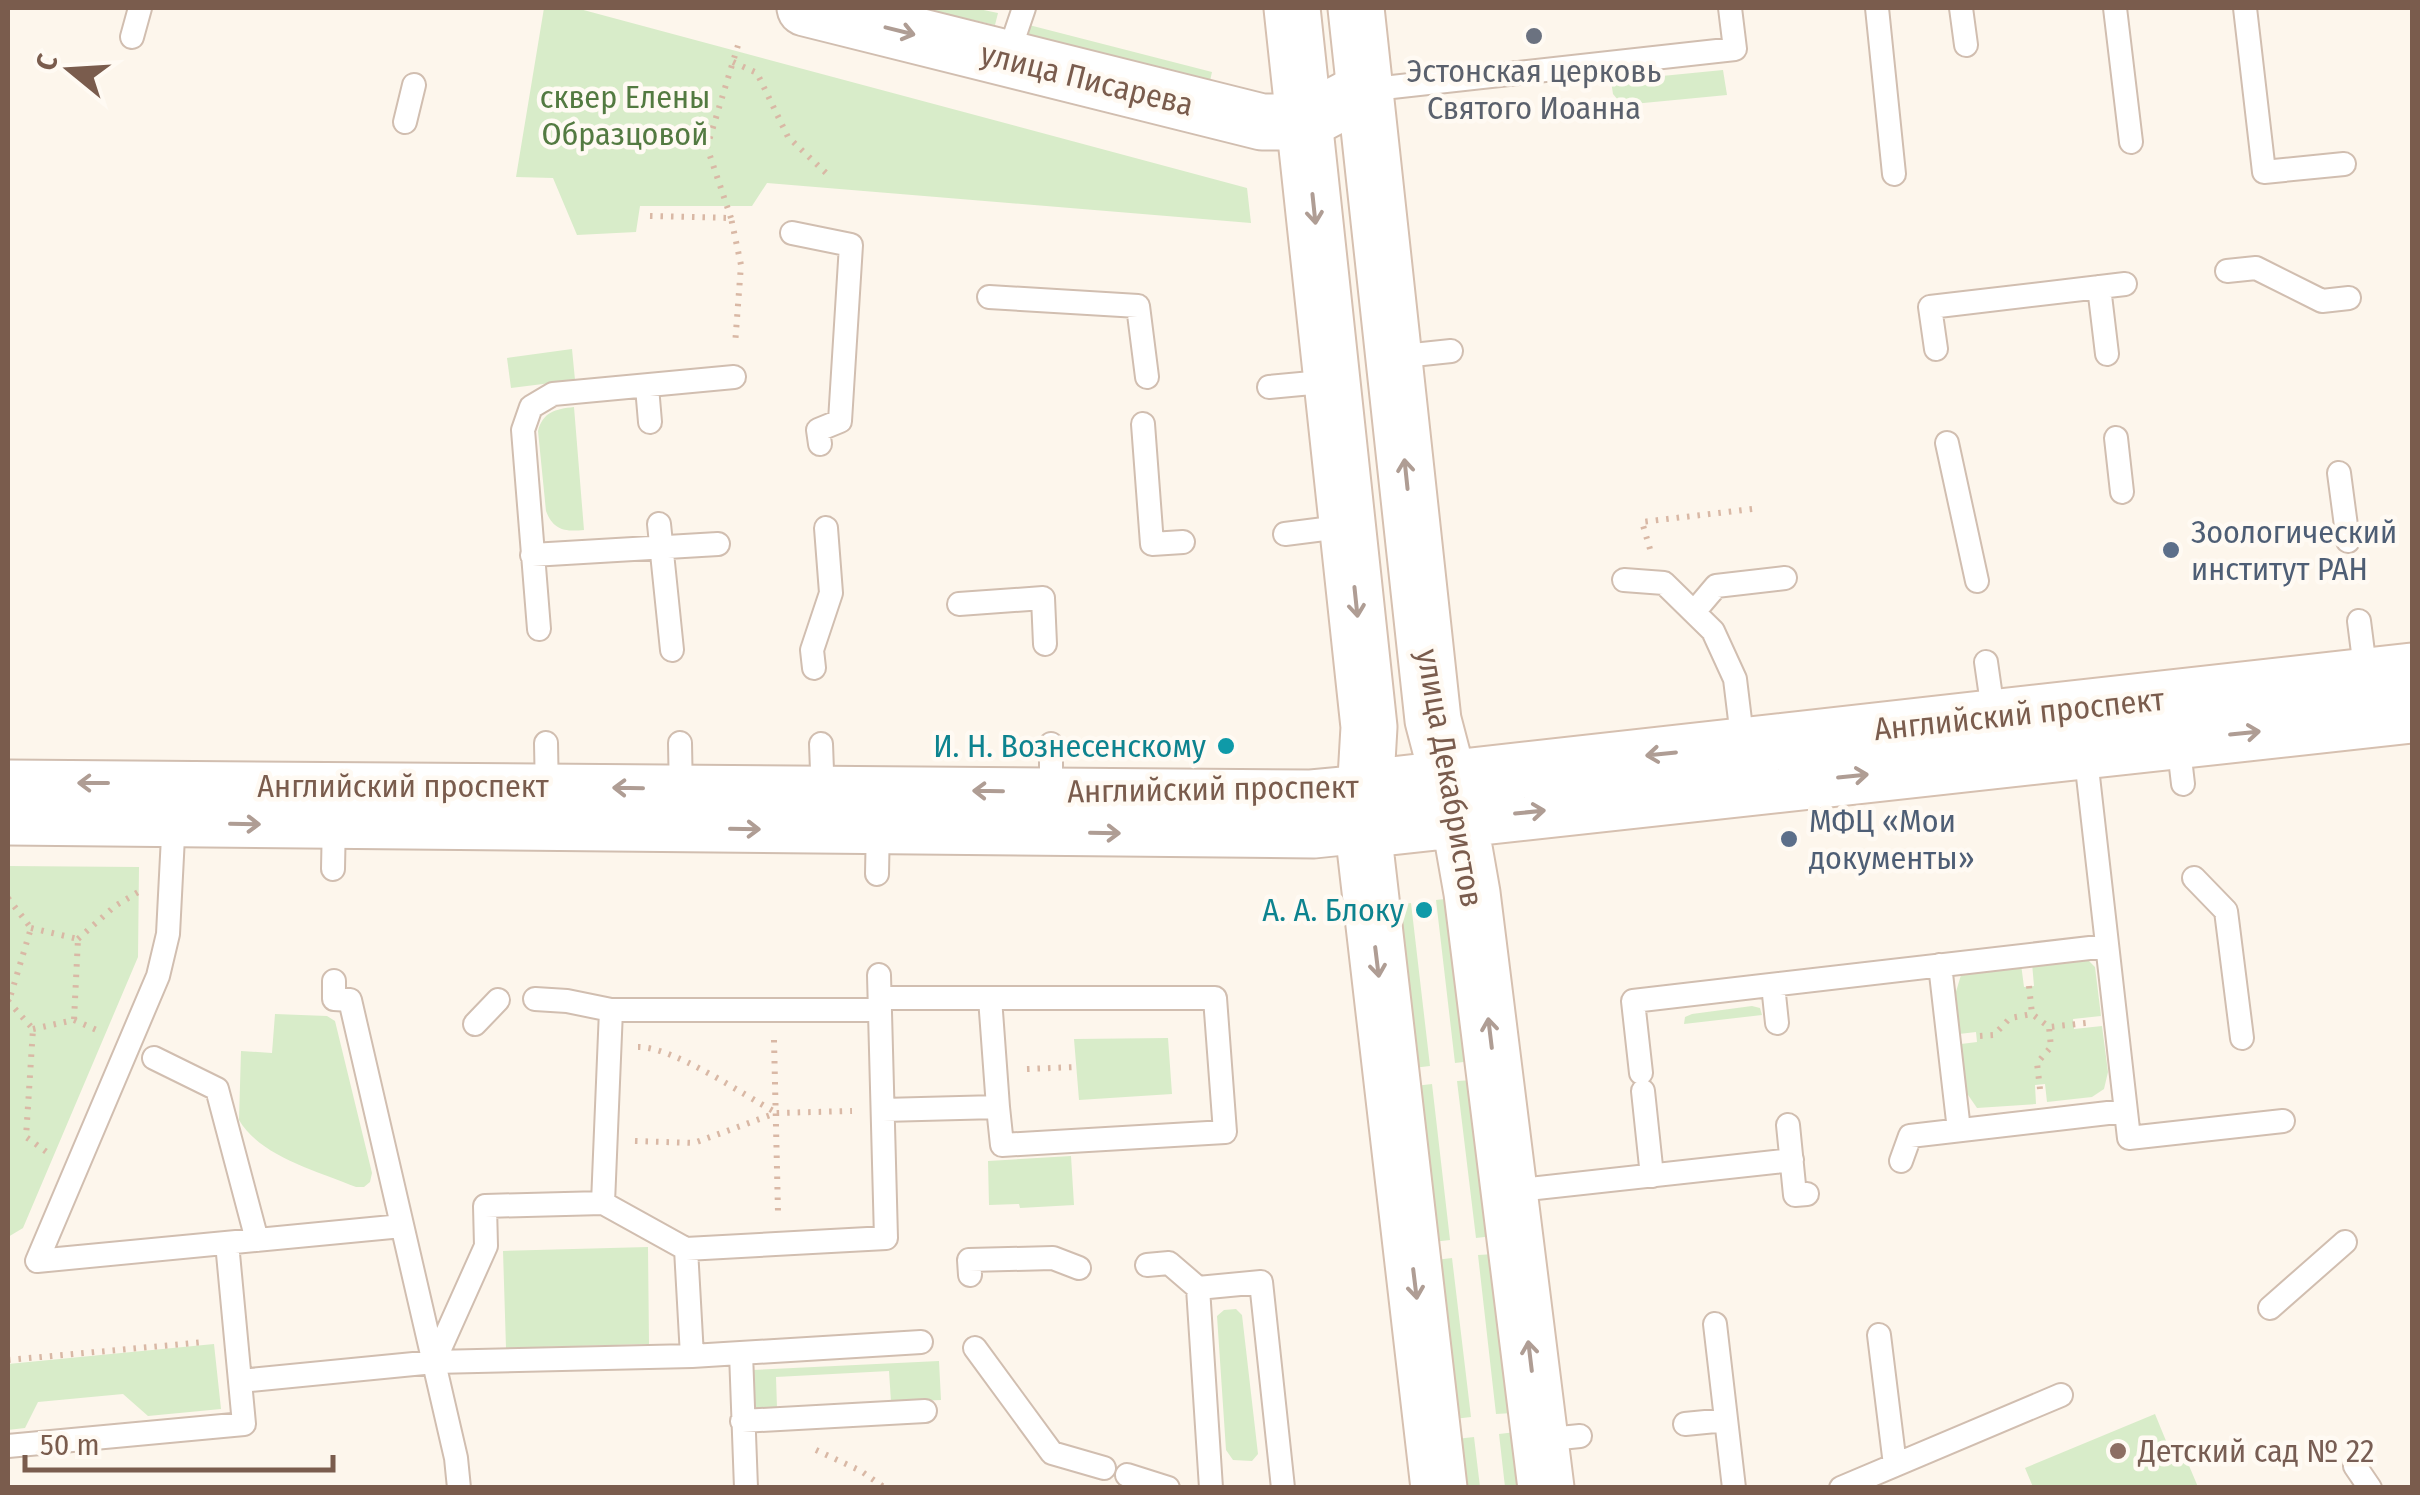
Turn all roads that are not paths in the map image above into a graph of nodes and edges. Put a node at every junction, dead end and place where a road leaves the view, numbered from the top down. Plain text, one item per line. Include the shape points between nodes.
1 (140, 8) edge
2 (1024, 8) edge
3 (1292, 8) edge
4 (1356, 8) edge
5 (1877, 8) edge
6 (1961, 8) edge
7 (2114, 8) edge
8 (2245, 8) edge
9 (817, 9) edge
10 (1726, 11) edge
11 (132, 36) dead end
12 (1966, 46) dead end
13 (1007, 58) junction
14 (414, 85) dead end
15 (1365, 90) junction
16 (405, 122) dead end
17 (1304, 122) junction
18 (2131, 142) dead end
19 (2344, 164) dead end
20 (1894, 174) dead end
21 (792, 233) dead end
22 (2227, 271) dead end
23 (2125, 284) dead end
24 (2099, 286) junction
25 (989, 297) dead end
26 (2349, 298) dead end
27 (1936, 349) dead end
28 (1451, 351) dead end
29 (2107, 354) dead end
30 (1394, 357) junction
31 (734, 376) road end
32 (1147, 377) dead end
33 (1333, 382) junction
34 (648, 387) junction
35 (1269, 387) dead end
36 (650, 422) dead end
37 (1143, 424) dead end
38 (2116, 438) dead end
39 (1947, 443) dead end
40 (820, 444) dead end
41 (2339, 474) dead end
42 (2122, 492) dead end
43 (1348, 526) junction
44 (826, 528) dead end
45 (1285, 534) dead end
46 (660, 536) junction
47 (2348, 541) dead end
48 (1183, 542) dead end
49 (718, 544) dead end
50 (532, 556) junction
51 (1785, 578) dead end
52 (1624, 580) dead end
53 (1977, 581) dead end
54 (959, 604) dead end
55 (1694, 612) junction
56 (2359, 622) dead end
57 (538, 629) dead end
58 (1045, 644) dead end
59 (672, 650) dead end
60 (1986, 662) dead end
61 (814, 668) dead end
62 (2389, 673) edge
63 (2412, 715) edge
64 (2082, 729) junction
65 (1996, 739) junction
66 (546, 743) dead end
67 (680, 743) dead end
68 (822, 744) dead end
69 (1051, 744) dead end
70 (1742, 745) junction
71 (8, 783) edge
72 (1454, 799) junction
73 (173, 804) junction
74 (547, 807) junction
75 (681, 809) junction
76 (1364, 809) junction
77 (824, 810) junction
78 (1051, 812) junction
79 (8, 822) edge
80 (2194, 878) dead end
81 (2107, 946) junction
82 (1940, 966) junction
83 (334, 981) dead end
84 (1773, 985) junction
85 (880, 994) junction
86 (990, 998) junction
87 (535, 999) dead end
88 (498, 1000) dead end
89 (611, 1010) junction
90 (1777, 1023) dead end
91 (475, 1024) dead end
92 (2242, 1038) dead end
93 (154, 1058) dead end
94 (998, 1106) junction
95 (883, 1110) junction
96 (2126, 1111) junction
97 (2284, 1121) dead end
98 (1788, 1125) dead end
99 (1959, 1130) junction
100 (1792, 1160) junction
101 (1901, 1161) dead end
102 (1652, 1176) junction
103 (1510, 1191) junction
104 (1807, 1194) dead end
105 (603, 1203) junction
106 (402, 1226) junction
107 (257, 1240) junction
108 (2344, 1242) dead end
109 (227, 1243) junction
110 (686, 1248) junction
111 (1147, 1264) dead end
112 (1079, 1268) dead end
113 (970, 1275) dead end
114 (1198, 1288) junction
115 (2270, 1308) dead end
116 (1715, 1324) dead end
117 (1879, 1335) dead end
118 (920, 1342) dead end
119 (975, 1348) dead end
120 (741, 1353) junction
121 (692, 1356) junction
122 (434, 1362) junction
123 (240, 1380) junction
124 (2061, 1395) dead end
125 (925, 1411) dead end
126 (1726, 1420) junction
127 (742, 1421) junction
128 (1685, 1424) dead end
129 (8, 1446) edge
130 (1555, 1454) edge
131 (1895, 1465) junction
132 (2355, 1466) dead end
133 (458, 1488) edge
134 (746, 1488) edge
135 (1168, 1488) edge
136 (1211, 1488) edge
137 (1283, 1488) edge
138 (1439, 1488) edge
139 (1734, 1488) edge
140 (1841, 1488) edge
141 (2370, 1488) edge

1 - 11 lane
2 - 13 lane
3 - 17 main road, улица Декабристов
4 - 15 main road, улица Декабристов
5 - 20 lane
6 - 12 lane
7 - 18 lane
8 - 19 lane via 2264,172
9 -> 13 main road, улица Писарева
10 - 15 lane via 1734,49
13 - 17 main road, улица Писарева via 1252,121
14 - 16 lane
15 - 17 main road, улица Писарева
15 - 30 main road, улица Декабристов
17 -> 33 main road, улица Декабристов
21 - 40 lane via 851,245 840,421 818,430
22 - 26 lane via 2256,268 2322,301
23 - 24 lane
24 - 27 lane via 1930,307
24 - 29 lane
25 - 32 lane via 1138,306
28 - 30 lane
72 -> 30 main road, улица Декабристов via 1433,720
31 - 34 lane
33 - 35 lane
33 - 43 main road, улица Декабристов
34 - 36 lane
34 - 50 lane via 553,394 531,407 523,430
37 - 48 lane via 1152,544
38 - 42 lane
39 - 53 lane
41 - 47 lane
43 - 45 lane
43 -> 76 main road, улица Декабристов via 1369,727
44 - 61 lane via 832,592 812,650
46 - 49 lane
46 - 50 lane
46 - 59 lane
50 - 57 lane
51 - 55 lane via 1716,586
52 - 55 lane via 1664,583
54 - 58 lane via 1043,598
55 - 70 lane via 1713,631 1735,679
56 - 62 lane
60 - 65 lane
62 - 64 main road, Английский проспект
64 -> 63 main road, Английский проспект via 2180,763
64 - 65 main road, Английский проспект
64 - 81 lane
65 - 70 main road, Английский проспект
72 -> 65 main road, Английский проспект
66 - 74 lane
67 - 75 lane
68 - 77 lane
69 - 78 lane
70 -> 72 main road, Английский проспект
73 -> 71 street, Английский проспект
72 - 76 main road, Английский проспект
103 -> 72 main road, улица Декабристов
73 - 74 street, Английский проспект via 333,826
73 - 79 street, Английский проспект
73 - 109 lane via 168,934 158,976 38,1261
74 - 75 street, Английский проспект
75 - 77 street, Английский проспект
76 - 78 street, Английский проспект via 1314,836
76 -> 138 main road, улица Декабристов
77 - 78 street, Английский проспект via 877,832
80 - 92 lane via 2226,911
81 - 82 lane
81 - 96 lane
82 - 84 lane
82 - 99 lane
83 - 106 lane via 334,999 350,1000
84 - 90 lane
84 - 102 lane via 1634,1001
85 - 86 lane
85 - 89 lane via 773,1010
85 - 95 lane
86 - 94 lane
86 - 94 lane via 1215,998 1225,1132 1002,1145
87 - 89 lane
88 - 91 lane
89 - 105 lane
93 - 107 lane via 217,1089
94 - 95 lane
95 - 110 lane via 886,1238
96 - 97 lane via 2129,1138 2250,1115
96 - 99 lane
98 - 100 lane
99 - 101 lane via 1910,1136
100 - 102 lane
100 - 104 lane via 1795,1195
102 - 103 lane
130 -> 103 main road, улица Декабристов
105 - 110 lane
105 - 122 lane via 485,1206 486,1246
106 - 107 lane
106 - 122 lane
107 - 109 lane
108 - 115 lane
109 - 123 lane
110 - 121 lane
111 - 114 lane via 1170,1263
112 - 113 lane via 1053,1258 970,1260
114 - 136 lane
114 - 137 lane via 1261,1282
116 - 126 lane
117 - 131 lane
118 - 120 lane
119 - 135 lane via 1052,1453
120 - 121 lane
120 - 127 lane
121 - 122 lane
122 - 123 lane
122 - 133 lane
123 - 129 lane via 244,1424
124 - 131 lane
125 - 127 lane
126 - 128 lane
126 - 139 lane
127 - 134 lane
131 - 140 lane
132 - 141 lane

